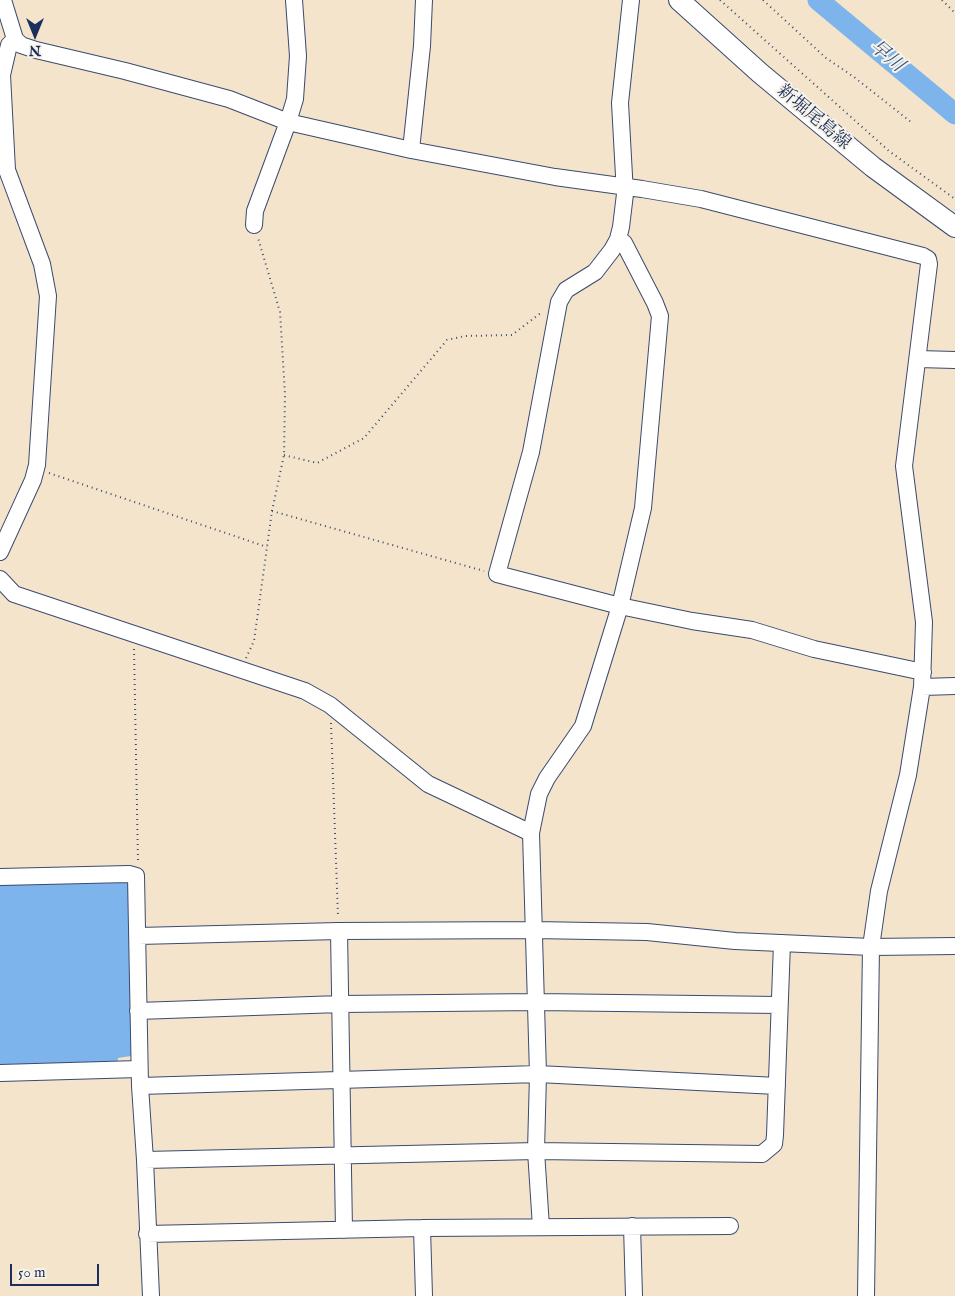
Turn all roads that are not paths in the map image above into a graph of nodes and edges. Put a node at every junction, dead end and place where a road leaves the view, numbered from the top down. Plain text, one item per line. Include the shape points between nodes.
1 (3, 0) edge
2 (294, 0) edge
3 (424, 0) edge
4 (631, 0) edge
5 (679, 0) edge
6 (15, 39) junction
7 (288, 122) junction
8 (411, 150) junction
9 (624, 187) junction
10 (254, 225) road end
11 (955, 227) edge
12 (618, 239) junction
13 (918, 359) junction
14 (955, 360) edge
15 (0, 552) edge
16 (0, 579) edge
17 (620, 606) junction
18 (923, 680) junction
19 (955, 686) edge
20 (531, 833) junction
21 (0, 876) edge
22 (534, 930) junction
23 (339, 931) junction
24 (138, 936) junction
25 (782, 943) junction
26 (955, 946) edge
27 (871, 947) junction
28 (537, 1002) junction
29 (340, 1004) junction
30 (779, 1005) junction
31 (138, 1011) junction
32 (139, 1069) junction
33 (0, 1072) edge
34 (538, 1074) junction
35 (342, 1080) junction
36 (140, 1086) junction
37 (777, 1086) junction
38 (536, 1150) junction
39 (343, 1156) junction
40 (145, 1160) junction
41 (632, 1226) junction
42 (730, 1226) dead end
43 (541, 1227) junction
44 (422, 1228) junction
45 (344, 1230) junction
46 (147, 1234) junction
47 (151, 1296) edge
48 (424, 1296) edge
49 (634, 1296) edge
50 (866, 1296) edge

1 - 6 street
2 - 7 street via 298,56 295,100
3 - 8 street
4 - 9 street via 620,103
5 - 11 main road, 新堀尾島線 via 873,167
6 - 7 street via 36,50 229,99
6 - 15 street via 9,45 2,75 8,170 42,264 48,296 36,469
7 - 8 street
7 - 10 street via 255,210
8 - 9 street
9 - 12 street
9 - 13 street via 700,199 923,256 929,264
12 - 17 street via 624,243 660,316 643,508
12 - 17 street via 595,272 566,290 559,302 531,452 497,574
13 - 14 street
13 - 18 street via 904,466 924,622
16 - 20 street via 14,594 305,691 330,705 428,784
17 - 18 street via 752,630
17 - 20 street via 584,726 539,794
18 - 19 street
18 - 27 street via 908,775 879,891
20 - 22 street
21 - 24 street via 136,876
22 - 23 street
22 - 25 street via 647,932
22 - 28 street
23 - 24 street
23 - 29 street
24 - 31 street
25 - 27 street
25 - 30 street
26 - 27 street
27 - 50 street
28 - 29 street
28 - 30 street
28 - 34 street
29 - 31 street
29 - 35 street
30 - 37 street
31 - 32 street
32 - 33 street
32 - 36 street
34 - 35 street
34 - 37 street
34 - 38 street
35 - 36 street
35 - 39 street
36 - 40 street
37 - 38 street via 774,1144 762,1154
38 - 39 street
38 - 43 street
39 - 40 street
39 - 45 street
40 - 46 street
41 - 42 street
41 - 43 street
41 - 49 street
43 - 44 street
44 - 45 street
44 - 48 street
45 - 46 street
46 - 47 street

